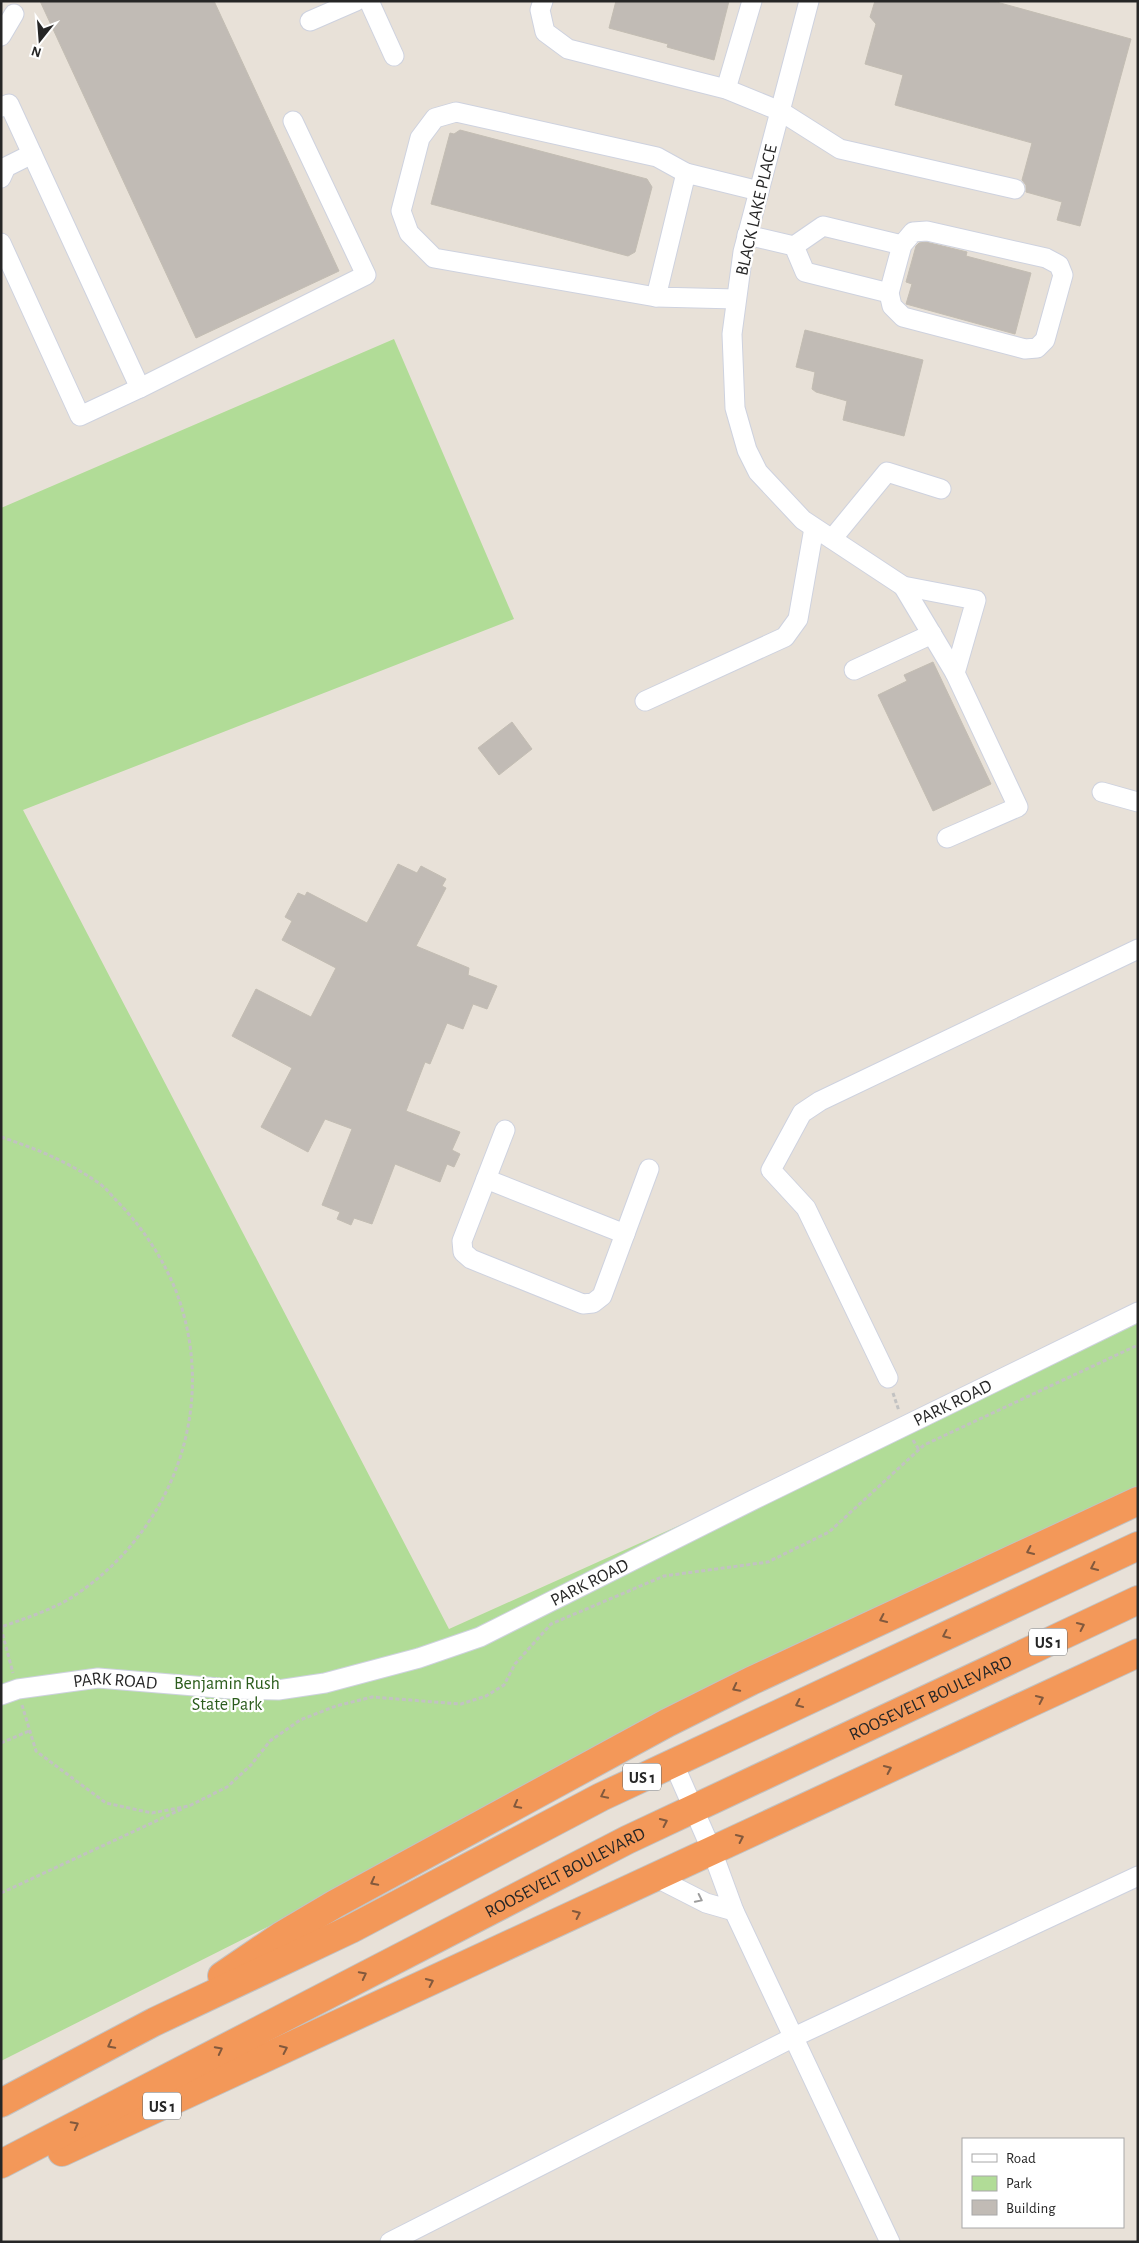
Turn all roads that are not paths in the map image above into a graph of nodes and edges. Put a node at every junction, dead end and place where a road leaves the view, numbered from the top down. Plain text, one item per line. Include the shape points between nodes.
1 (356, 1) edge
2 (369, 1) edge
3 (543, 1) edge
4 (752, 1) edge
5 (809, 1) edge
6 (14, 14) dead end
7 (310, 21) dead end
8 (1, 36) edge
9 (394, 56) dead end
10 (726, 90) junction
11 (4, 100) edge
12 (780, 111) junction
13 (293, 121) dead end
14 (32, 154) junction
15 (686, 173) junction
16 (1, 178) edge
17 (1015, 190) dead end
18 (759, 191) junction
19 (747, 235) junction
20 (1, 243) edge
21 (902, 245) junction
22 (794, 246) junction
23 (890, 293) junction
24 (656, 296) junction
25 (736, 299) junction
26 (140, 388) junction
27 (941, 489) dead end
28 (809, 524) junction
29 (832, 539) junction
30 (903, 586) junction
31 (932, 634) junction
32 (854, 670) dead end
33 (955, 673) junction
34 (645, 701) dead end
35 (1102, 792) dead end
36 (1138, 802) edge
37 (947, 838) dead end
38 (1138, 949) edge
39 (505, 1130) dead end
40 (649, 1169) dead end
41 (486, 1179) junction
42 (625, 1234) junction
43 (1138, 1312) edge
44 (888, 1378) road end
45 (1138, 1501) edge
46 (1138, 1546) edge
47 (1138, 1600) edge
48 (1138, 1653) edge
49 (1, 1695) edge
50 (673, 1762) junction
51 (693, 1808) junction
52 (712, 1851) junction
53 (1138, 1876) edge
54 (655, 1877) junction
55 (734, 1911) junction
56 (154, 2022) junction
57 (794, 2037) junction
58 (1, 2103) edge
59 (1, 2164) edge
60 (1, 2179) edge
61 (390, 2242) edge
62 (890, 2242) edge

1 - 7 street
2 - 9 street
3 - 10 street via 540,10 545,32 568,49
4 - 10 street
5 - 12 street, BLACK LAKE PLACE
6 - 8 street
10 - 12 street
11 - 14 street
12 - 17 street via 840,149
12 - 18 street, BLACK LAKE PLACE
13 - 26 street via 366,275
14 - 16 street via 6,167
14 - 26 street
15 - 18 street
15 - 24 street
15 - 24 street via 657,157 456,112 436,118 420,138 401,211 409,233 434,258
18 - 19 street, BLACK LAKE PLACE
19 - 22 street
19 - 25 street, BLACK LAKE PLACE
20 - 26 street via 80,416
21 - 22 street via 823,226
21 - 23 street
21 - 23 street via 914,232 927,232 1046,258 1059,264 1063,275 1045,340 1037,348 1025,349 903,317 892,306
22 - 23 street via 805,272
24 - 25 street
25 - 28 street, BLACK LAKE PLACE via 732,334 735,408 747,450 758,472
27 - 29 street via 888,472
28 - 29 street, BLACK LAKE PLACE
28 - 34 street via 798,619 786,638
29 - 30 street, BLACK LAKE PLACE
30 - 31 street
30 - 33 street via 976,600
31 - 32 street
31 - 33 street
33 - 37 street via 1018,807
35 - 36 street
38 - 44 street via 802,1112 771,1170 806,1208
39 - 41 street
40 - 42 street
41 - 42 street
41 - 42 street via 462,1242 463,1252 471,1259 583,1304 593,1303 602,1296
43 - 49 street, PARK ROAD via 480,1637 419,1658 325,1683 278,1690 98,1678 18,1689
45 -> 56 highway, US 1 via 667,1723 280,1936
46 -> 50 highway, US 1
51 -> 47 highway, ROOSEVELT BOULEVARD / US 1
52 -> 48 highway, US 1
50 - 51 street
50 -> 56 highway, US 1 via 517,1840 351,1929
51 - 52 street
59 -> 51 highway, ROOSEVELT BOULEVARD / US 1 via 543,1881
52 - 54 highway, US 1
52 - 55 street
53 - 57 street
54 -> 55 street via 706,1903
60 -> 54 highway, US 1
55 - 57 street
56 -> 58 highway, US 1
57 - 61 street
57 - 62 street

